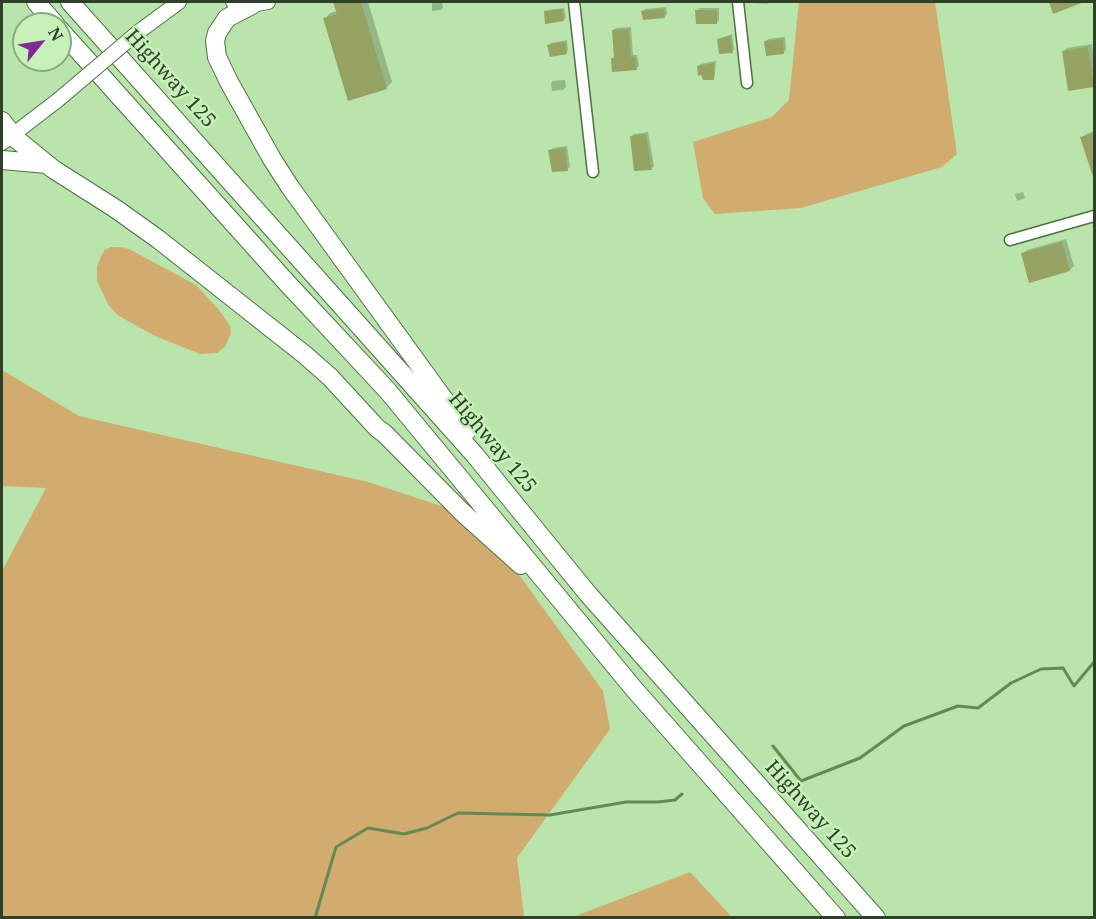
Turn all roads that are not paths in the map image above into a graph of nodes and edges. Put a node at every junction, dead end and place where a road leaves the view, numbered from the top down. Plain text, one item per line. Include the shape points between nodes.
1 (70, 2) edge
2 (164, 2) edge
3 (179, 2) edge
4 (233, 2) edge
5 (574, 2) edge
6 (738, 2) edge
7 (260, 3) edge
8 (137, 33) junction
9 (72, 43) edge
10 (747, 83) dead end
11 (5, 133) edge
12 (2, 160) edge
13 (47, 164) junction
14 (593, 172) dead end
15 (1095, 216) edge
16 (1010, 240) dead end
17 (588, 594) junction
18 (569, 609) junction
19 (836, 918) edge
20 (876, 918) edge

1 - 17 highway, Highway 125 via 474,454
2 - 8 main road
3 - 8 main road
4 - 7 main road
5 - 14 street
6 - 10 street
7 - 17 highway via 223,22 215,41 221,66 243,109 290,187
8 - 11 main road, bridge via 58,100
9 - 18 highway via 387,390
11 - 13 highway
12 - 13 highway
13 - 18 highway via 116,208 306,355 462,512
15 - 16 street
17 - 20 highway, Highway 125
18 - 19 highway

